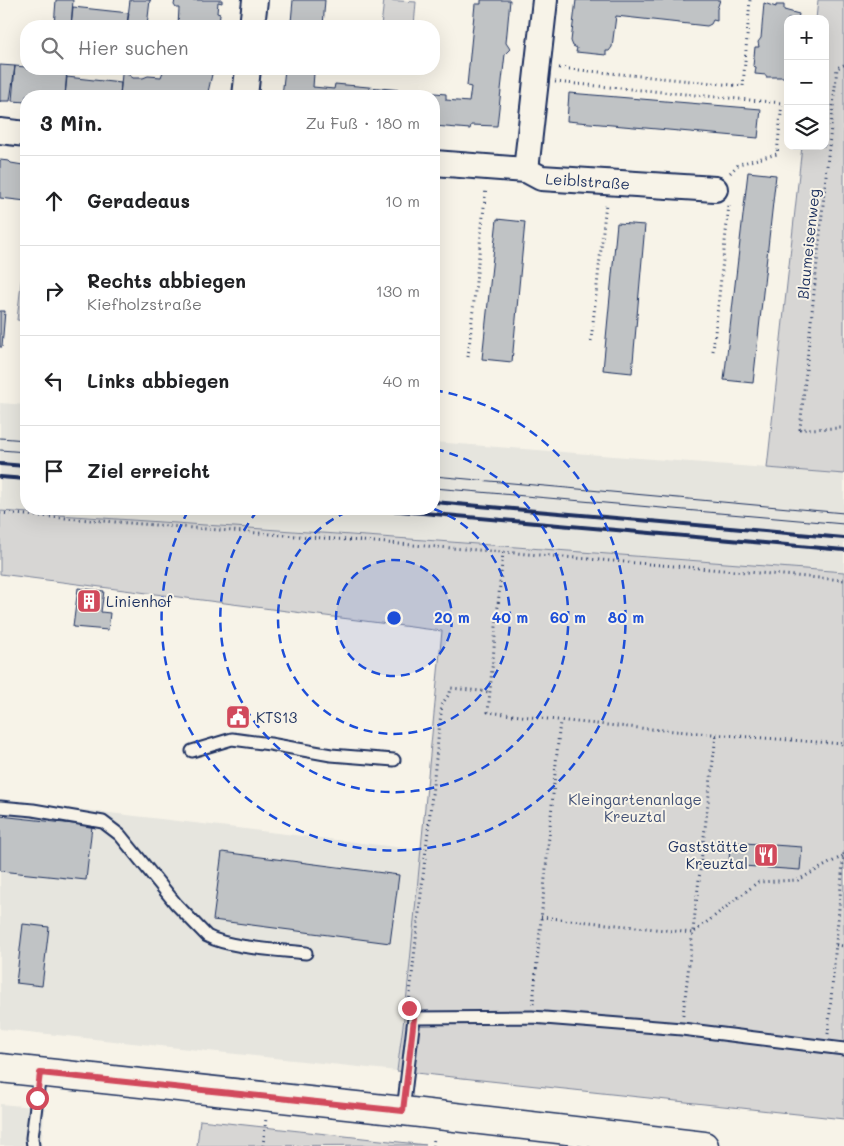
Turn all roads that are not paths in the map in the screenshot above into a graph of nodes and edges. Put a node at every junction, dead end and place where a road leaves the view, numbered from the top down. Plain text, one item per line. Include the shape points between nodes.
1 (255, 0) edge
2 (545, 0) edge
3 (253, 20) edge
4 (247, 75) edge
5 (246, 90) edge
6 (0, 131) edge
7 (20, 133) edge
8 (440, 163) edge
9 (526, 170) junction
10 (715, 189) road end
11 (192, 751) dead end
12 (394, 760) dead end
13 (0, 807) edge
14 (306, 953) dead end
15 (844, 1048) edge
16 (0, 1068) edge
17 (40, 1073) junction
18 (403, 1111) junction
19 (33, 1146) edge
20 (704, 1146) edge

1 - 3 street
2 - 9 street
4 - 5 street
6 - 7 street
8 - 9 street, Leiblstraße
9 - 10 street, Leiblstraße via 541,178
11 - 12 lane via 232,739 332,755
13 - 14 lane via 103,822 120,836 207,936 253,947
15 - 18 lane via 532,1017 414,1018
16 - 17 street
17 - 18 street
17 - 19 lane
18 - 20 street

